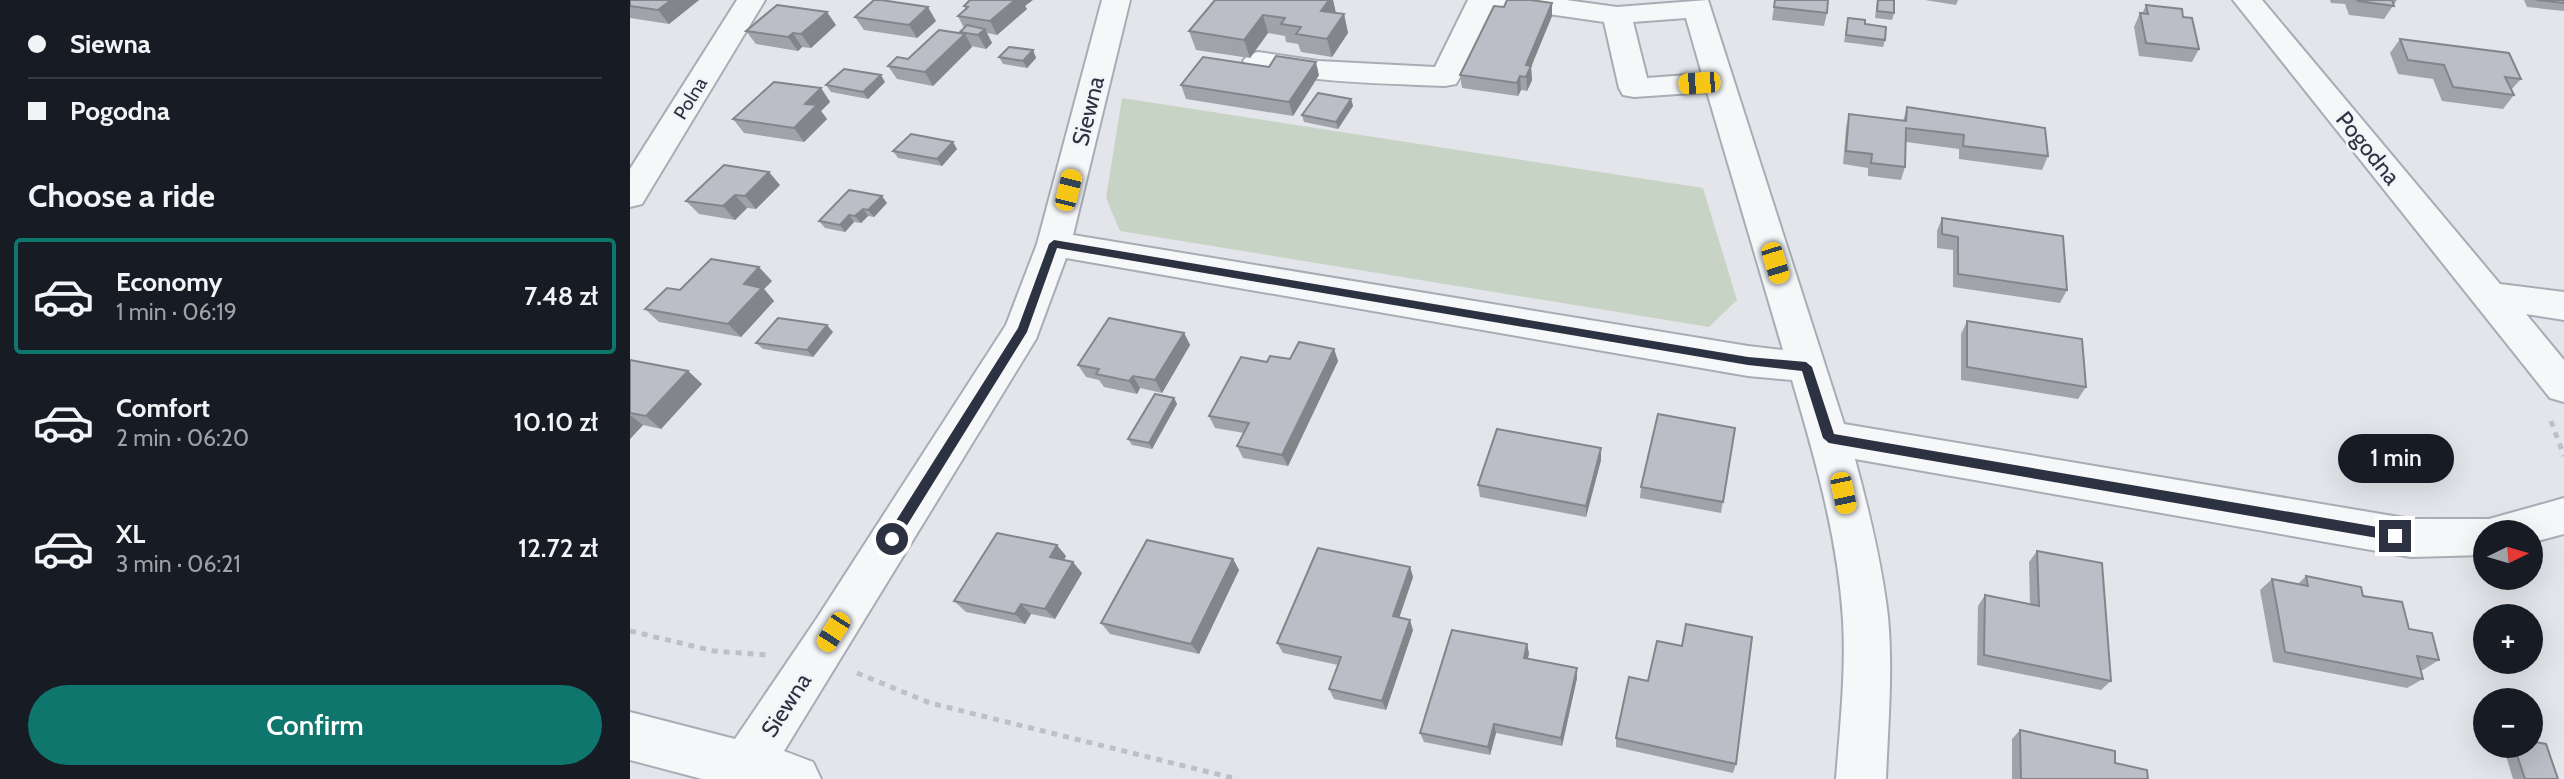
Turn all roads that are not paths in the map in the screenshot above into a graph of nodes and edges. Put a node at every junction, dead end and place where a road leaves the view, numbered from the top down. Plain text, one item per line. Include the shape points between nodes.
1 (751, 0) edge
2 (1116, 0) edge
3 (1482, 0) edge
4 (1499, 0) edge
5 (2247, 0) edge
6 (1695, 4) edge
7 (1617, 15) junction
8 (1258, 61) dead end
9 (1721, 82) junction
10 (630, 196) edge
11 (1054, 244) junction
12 (2490, 296) junction
13 (2564, 306) edge
14 (1806, 367) junction
15 (2564, 387) edge
16 (1829, 438) junction
17 (2564, 516) edge
18 (2543, 522) edge
19 (2473, 536) edge
20 (630, 736) edge
21 (746, 766) junction
22 (796, 779) edge
23 (1861, 779) edge

1 - 10 street, Polna
2 - 11 street, Siewna
3 - 8 street via 1444,77 1318,70
4 - 7 street
5 - 12 street, Pogodna
6 - 7 street
6 - 9 street
7 - 9 street via 1634,88
9 - 14 street
11 - 14 street
11 - 21 street, Siewna via 1023,329
12 - 13 street
12 - 15 street, Pogodna
14 - 16 street
16 - 19 street via 2412,538
16 - 23 street via 1863,598 1866,671
17 - 18 street
20 - 21 street
21 - 22 street

